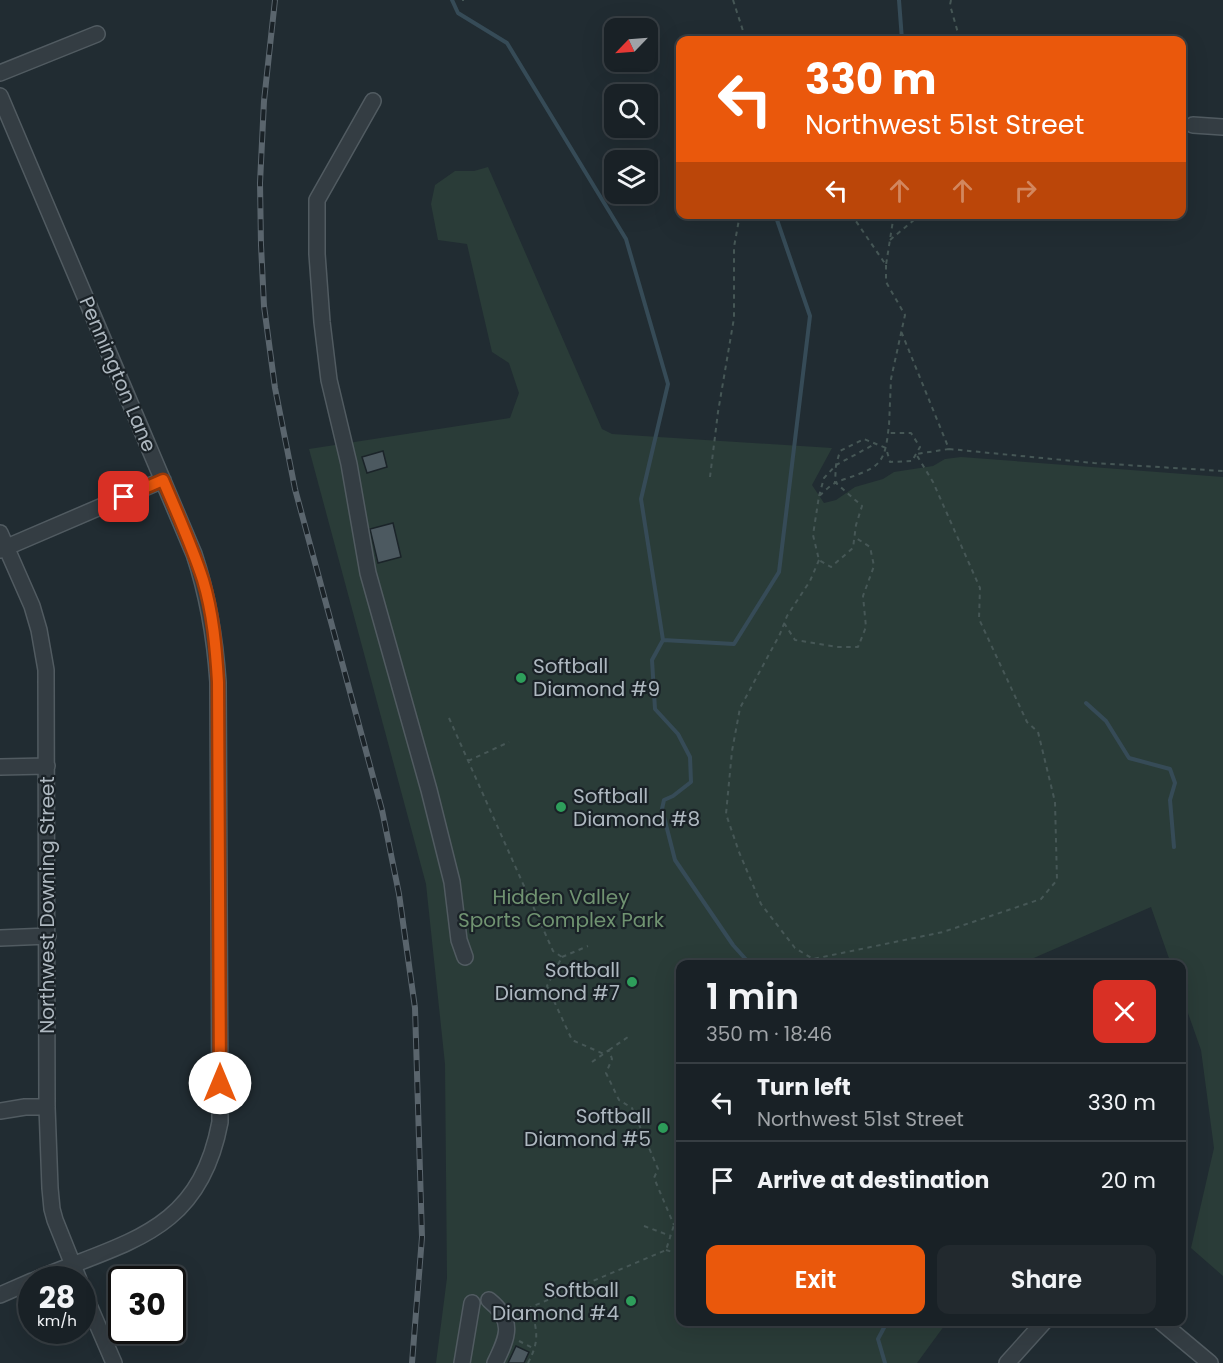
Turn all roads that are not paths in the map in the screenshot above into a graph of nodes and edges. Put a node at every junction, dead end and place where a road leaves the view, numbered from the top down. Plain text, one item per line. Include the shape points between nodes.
1 (97, 34) dead end
2 (0, 73) edge
3 (0, 96) edge
4 (373, 101) dead end
5 (1193, 125) dead end
6 (1223, 127) edge
7 (163, 480) junction
8 (2, 543) edge
9 (47, 766) junction
10 (0, 767) edge
11 (48, 936) junction
12 (0, 938) edge
13 (465, 957) dead end
14 (47, 1107) junction
15 (0, 1111) edge
16 (72, 1264) junction
17 (67, 1266) edge
18 (18, 1287) edge
19 (0, 1295) edge
20 (489, 1300) dead end
21 (472, 1303) dead end
22 (96, 1321) edge
23 (1040, 1326) edge
24 (1166, 1326) edge
25 (114, 1363) edge
26 (462, 1363) edge
27 (495, 1363) edge
28 (1007, 1363) edge
29 (1210, 1363) edge

1 - 2 street
3 - 7 street, Pennington Lane
4 - 13 street via 317,200 322,322 329,380 369,573 452,882 459,940
5 - 6 street
7 - 8 street
7 - 16 street, Pennington Lane via 204,583 216,654 220,1122 202,1178 171,1217 140,1238
8 - 9 street, Northwest Downing Street via 39,630 46,670
9 - 10 street
9 - 11 street, Northwest Downing Street
11 - 12 street
11 - 14 street, Northwest Downing Street
14 - 15 street
14 - 16 street, Northwest Downing Street via 52,1209
16 - 17 street, Pennington Lane
18 - 19 street, Pennington Lane
20 - 27 street via 501,1311 508,1332
21 - 26 street
22 - 25 street
23 - 28 street
24 - 29 street

